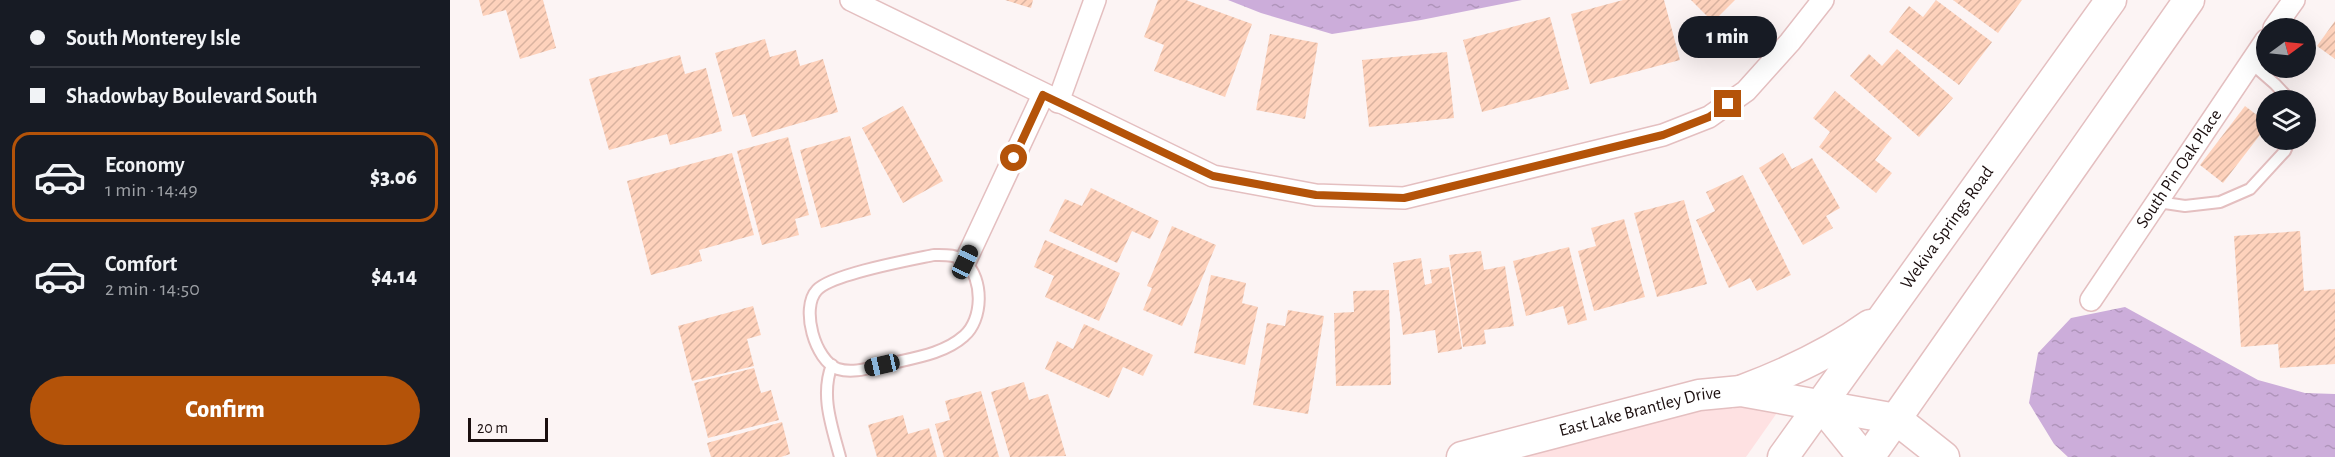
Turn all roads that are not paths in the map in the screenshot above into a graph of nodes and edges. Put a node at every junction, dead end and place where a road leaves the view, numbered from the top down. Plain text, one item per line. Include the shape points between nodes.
1 (851, 0) edge
2 (1095, 0) edge
3 (1823, 0) edge
4 (2111, 0) edge
5 (2189, 0) edge
6 (2294, 0) edge
7 (2281, 18) edge
8 (2256, 55) edge
9 (2251, 63) junction
10 (2281, 90) edge
11 (1051, 98) junction
12 (2285, 150) edge
13 (2158, 202) junction
14 (965, 262) junction
15 (2091, 300) dead end
16 (1888, 313) junction
17 (832, 365) junction
18 (1741, 391) junction
19 (1821, 405) junction
20 (1896, 419) junction
21 (840, 457) edge
22 (1462, 457) edge
23 (1783, 457) edge
24 (1863, 457) edge
25 (1869, 457) edge
26 (1944, 457) edge

1 - 11 street
2 - 11 street
3 - 11 street via 1746,91 1709,117 1663,135 1404,198 1316,195 1213,176
4 - 16 main road, Wekiva Springs Road
5 - 20 main road
6 - 7 street
8 - 9 street, South Pin Oak Place
9 - 10 lane
9 - 13 street, South Pin Oak Place
11 - 14 street
12 - 13 lane via 2250,189 2220,202 2185,206
13 - 15 street, South Pin Oak Place
14 - 17 lane via 979,299 979,313 965,335 938,351 861,370
14 - 17 lane via 955,256 934,255 847,276 818,288 809,308 810,322 820,350
16 - 18 main road via 1845,343 1791,372
16 - 19 main road, Wekiva Springs Road
17 - 21 lane via 826,379 827,404
18 - 19 main road, East Lake Brantley Drive
18 - 22 main road, East Lake Brantley Drive via 1699,395
19 - 20 main road, East Lake Brantley Drive
19 - 23 main road, Wekiva Springs Road
19 - 24 main road
20 - 25 main road
20 - 26 main road

